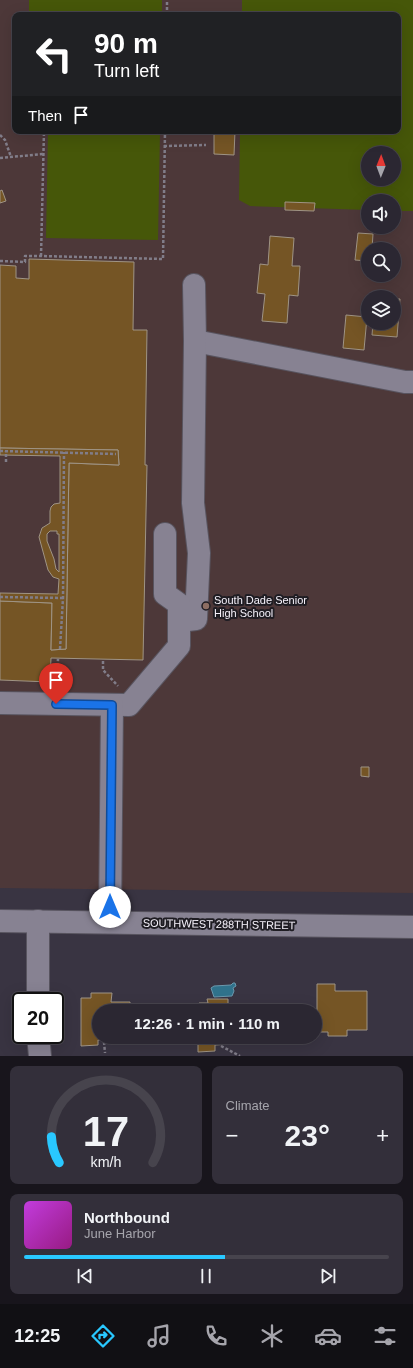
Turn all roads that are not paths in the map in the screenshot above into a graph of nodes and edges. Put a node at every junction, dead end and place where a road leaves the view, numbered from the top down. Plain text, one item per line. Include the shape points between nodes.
1 (194, 285) dead end
2 (195, 341) junction
3 (413, 382) edge
4 (165, 534) dead end
5 (179, 621) junction
6 (116, 697) junction
7 (0, 703) edge
8 (0, 921) edge
9 (38, 921) junction
10 (110, 922) junction
11 (413, 927) edge
12 (38, 992) edge
13 (39, 1044) edge
14 (40, 1056) edge

1 - 2 street
2 - 3 street
2 - 5 street via 193,503 199,553 196,619
4 - 5 street via 165,594 179,604
5 - 6 street via 180,646 129,706
6 - 7 street
6 - 10 street
8 - 9 street, SOUTHWEST 288TH STREET
9 - 10 street, SOUTHWEST 288TH STREET
9 - 12 street
10 - 11 street, SOUTHWEST 288TH STREET
13 - 14 street

